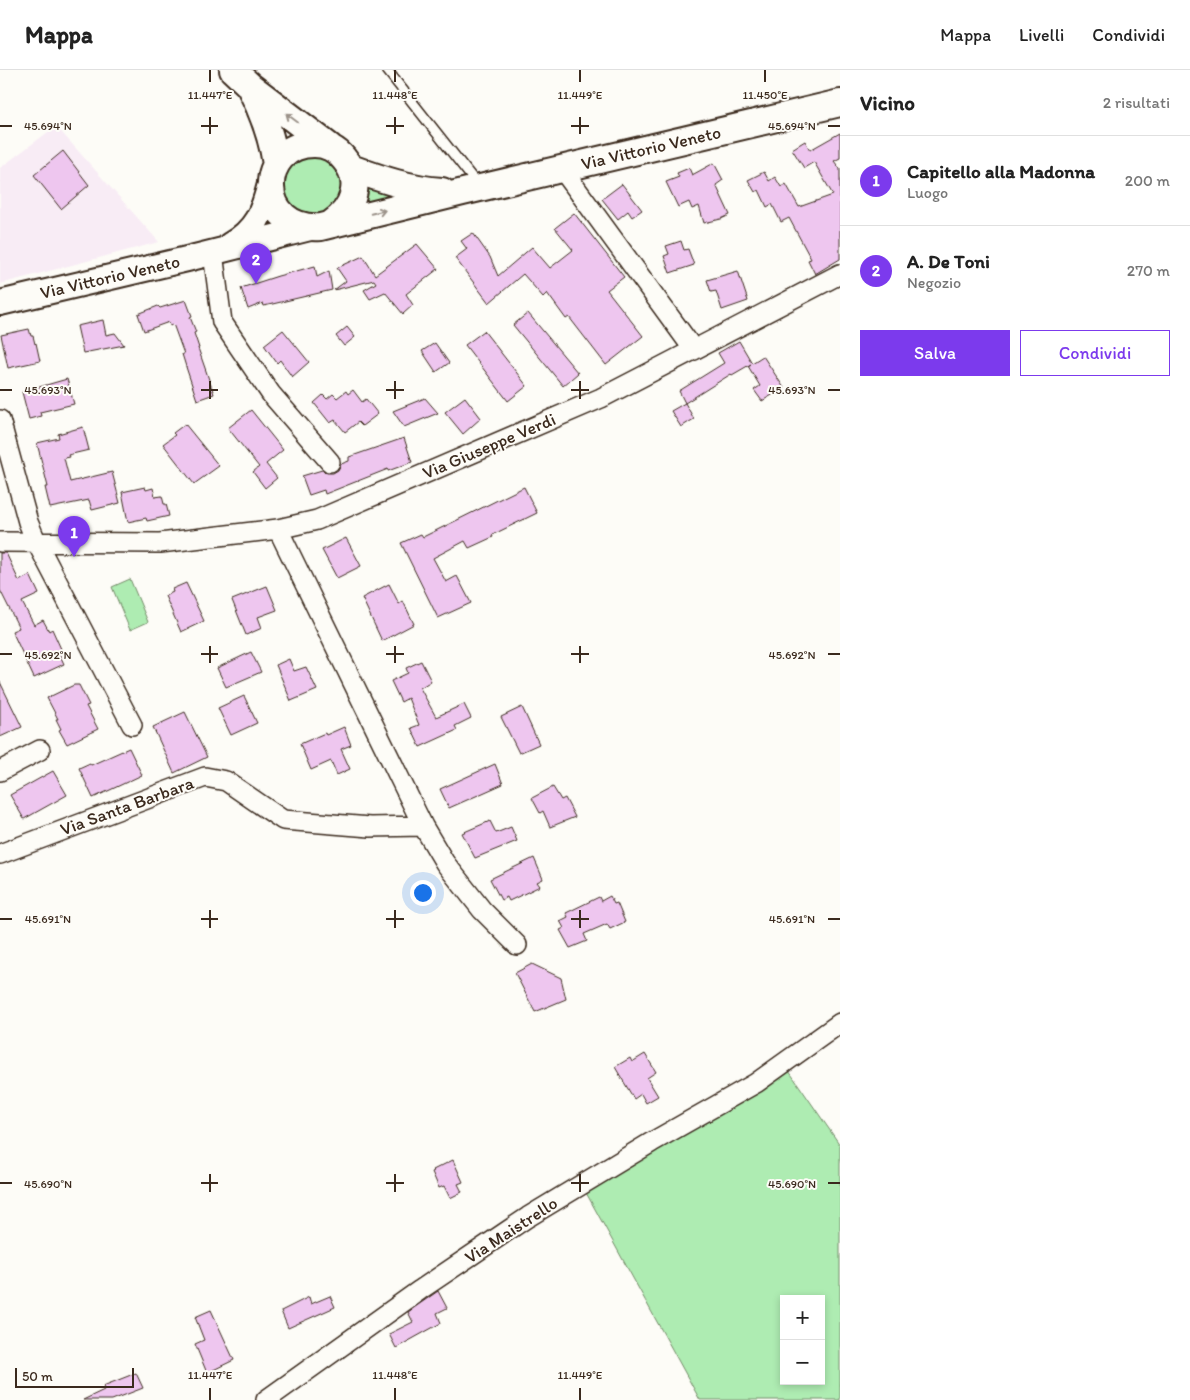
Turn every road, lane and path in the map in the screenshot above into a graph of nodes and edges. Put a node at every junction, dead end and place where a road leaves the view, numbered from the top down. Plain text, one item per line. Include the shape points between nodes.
1 (387, 70) edge
2 (242, 78) edge
3 (840, 103) edge
4 (331, 148) junction
5 (351, 168) junction
6 (562, 169) junction
7 (273, 174) junction
8 (471, 190) junction
9 (321, 226) junction
10 (216, 251) junction
11 (840, 274) edge
12 (0, 302) edge
13 (694, 350) junction
14 (0, 420) edge
15 (330, 462) dead end
16 (278, 529) junction
17 (36, 541) junction
18 (0, 542) edge
19 (132, 725) dead end
20 (40, 750) dead end
21 (0, 770) edge
22 (423, 826) junction
23 (0, 854) edge
24 (517, 945) dead end
25 (840, 1023) edge
26 (266, 1400) edge

1 - 8 lane
4 -> 2 main road, Via Vittorio Veneto
2 - 7 main road via 268,126 274,145
3 - 6 main road, Via Vittorio Veneto
4 - 5 main road, Via Vittorio Veneto
4 - 7 main road via 319,144 295,148 284,154
5 - 8 main road, Via Vittorio Veneto via 422,190
5 - 9 main road via 355,190 347,210
6 - 8 main road, Via Vittorio Veneto
6 - 13 street
7 - 9 main road via 272,197 286,219 297,225
7 - 10 street, Via Vittorio Veneto via 264,208 255,224 239,239
9 -> 8 main road, Via Vittorio Veneto
9 - 10 street, Via Vittorio Veneto
10 - 12 street, Via Vittorio Veneto
10 - 15 street via 222,322 270,394
11 - 13 street, Via Giuseppe Verdi
13 - 16 street, Via Giuseppe Verdi via 601,398 317,520
14 - 17 street
16 - 17 street, Via Giuseppe Verdi via 160,543
16 - 22 street
17 - 18 street, Via Giuseppe Verdi
17 - 19 street
20 - 21 street
22 - 23 street, Via Santa Barbara via 370,827 283,820 226,780 205,777
22 - 24 street via 445,863
25 - 26 street, Via Maistrello via 756,1083 528,1217

